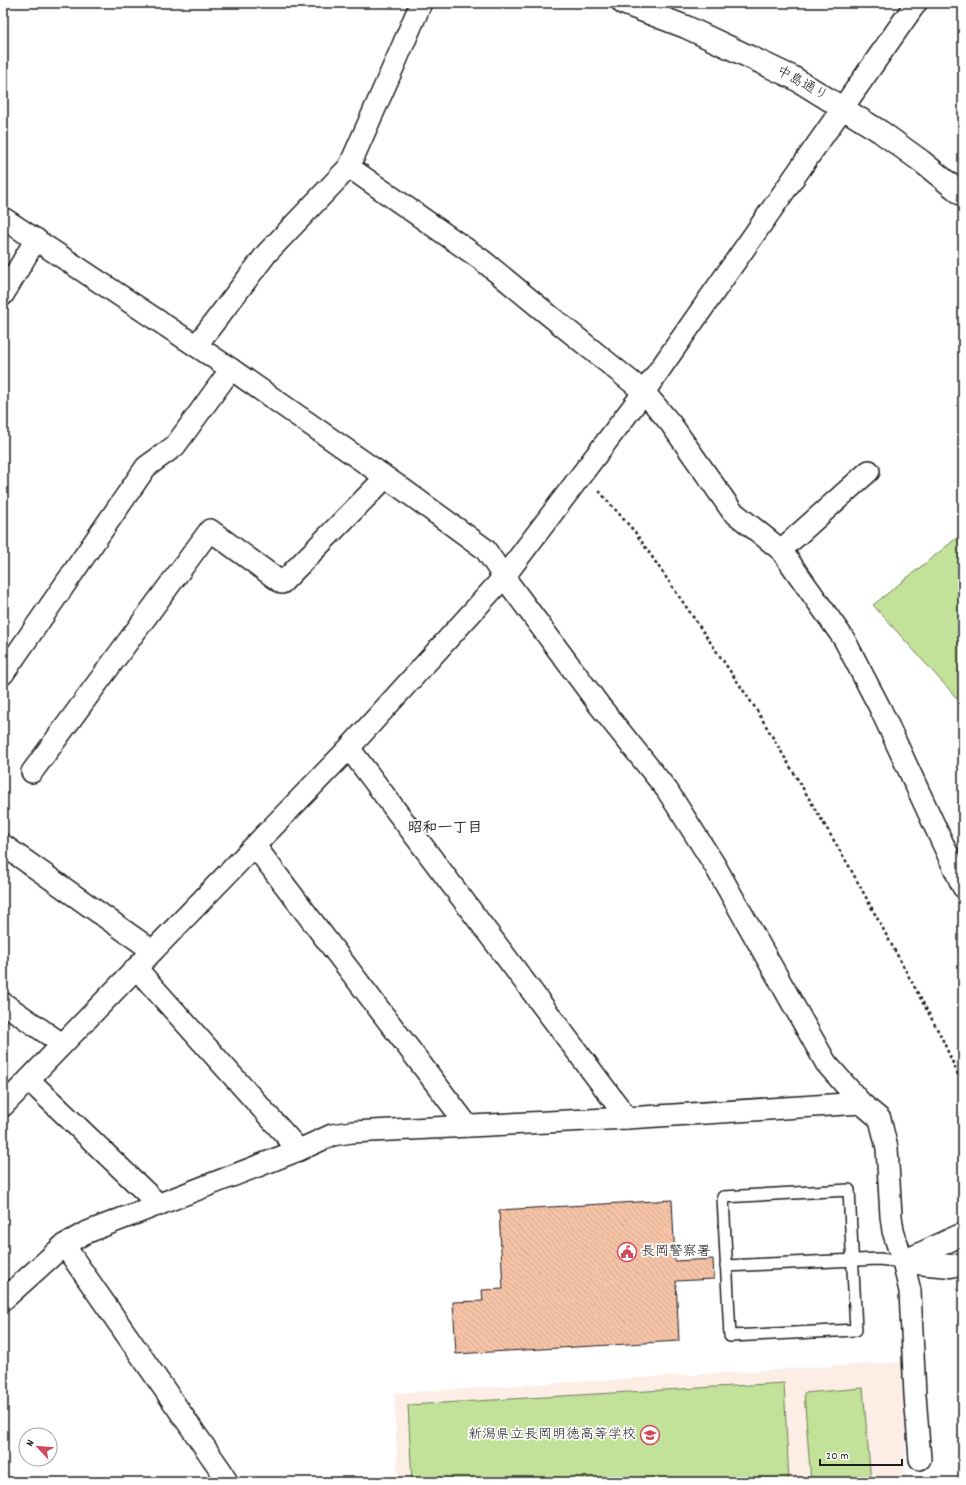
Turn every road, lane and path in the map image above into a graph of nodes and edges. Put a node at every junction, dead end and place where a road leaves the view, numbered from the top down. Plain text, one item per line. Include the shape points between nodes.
1 (421, 3) edge
2 (623, 3) edge
3 (916, 3) edge
4 (842, 107) junction
5 (349, 167) junction
6 (963, 195) edge
7 (3, 218) edge
8 (36, 239) junction
9 (3, 295) edge
10 (196, 346) junction
11 (231, 369) junction
12 (644, 392) junction
13 (869, 471) dead end
14 (582, 475) junction
15 (385, 478) junction
16 (781, 550) junction
17 (504, 577) junction
18 (3, 674) edge
19 (349, 748) junction
20 (32, 772) dead end
21 (3, 846) edge
22 (254, 846) junction
23 (963, 887) edge
24 (153, 951) junction
25 (136, 968) junction
26 (3, 1003) edge
27 (62, 1044) junction
28 (29, 1080) junction
29 (963, 1086) edge
30 (861, 1103) junction
31 (3, 1106) edge
32 (627, 1118) junction
33 (468, 1126) junction
34 (299, 1150) junction
35 (159, 1205) junction
36 (963, 1234) edge
37 (64, 1245) junction
38 (852, 1260) junction
39 (903, 1262) junction
40 (963, 1264) edge
41 (726, 1266) junction
42 (3, 1300) edge
43 (920, 1460) dead end
44 (227, 1482) edge

1 - 5 street
2 - 4 street, 中島通り via 700,34 794,78
3 - 4 street
4 - 6 street, 中島通り via 921,161
4 - 12 street
5 - 10 street via 266,253
5 - 12 street via 482,260
7 - 8 street
8 - 9 street
8 - 10 street
10 - 11 street
11 - 15 street
11 - 18 street via 175,446 146,467
12 - 14 street
12 - 16 street via 672,424 732,511
13 - 16 street
14 - 17 street
14 - 29 path via 596,487 634,532 756,709 848,866 941,1036
15 - 17 street via 485,549
15 - 20 street via 282,583 210,530
16 - 23 street via 844,639 880,708
17 - 19 street
17 - 30 street via 599,705 667,790 714,864 826,1063
19 - 22 street
19 - 32 street
21 - 24 street
22 - 24 street
22 - 33 street
24 - 25 street
25 - 27 street
25 - 34 street
26 - 27 street
27 - 28 street
28 - 31 street
28 - 35 street
30 - 32 street
30 - 39 street via 880,1120 887,1148 893,1231
32 - 33 street
33 - 34 street via 352,1132 332,1135
34 - 35 street
35 - 37 street via 85,1233
36 - 39 street
37 - 42 street
37 - 44 street
38 - 39 lane via 879,1259
38 - 41 lane
38 - 41 lane via 849,1190 723,1196
38 - 41 lane via 856,1330 730,1336
39 - 40 street via 951,1266
39 - 43 street via 910,1291

